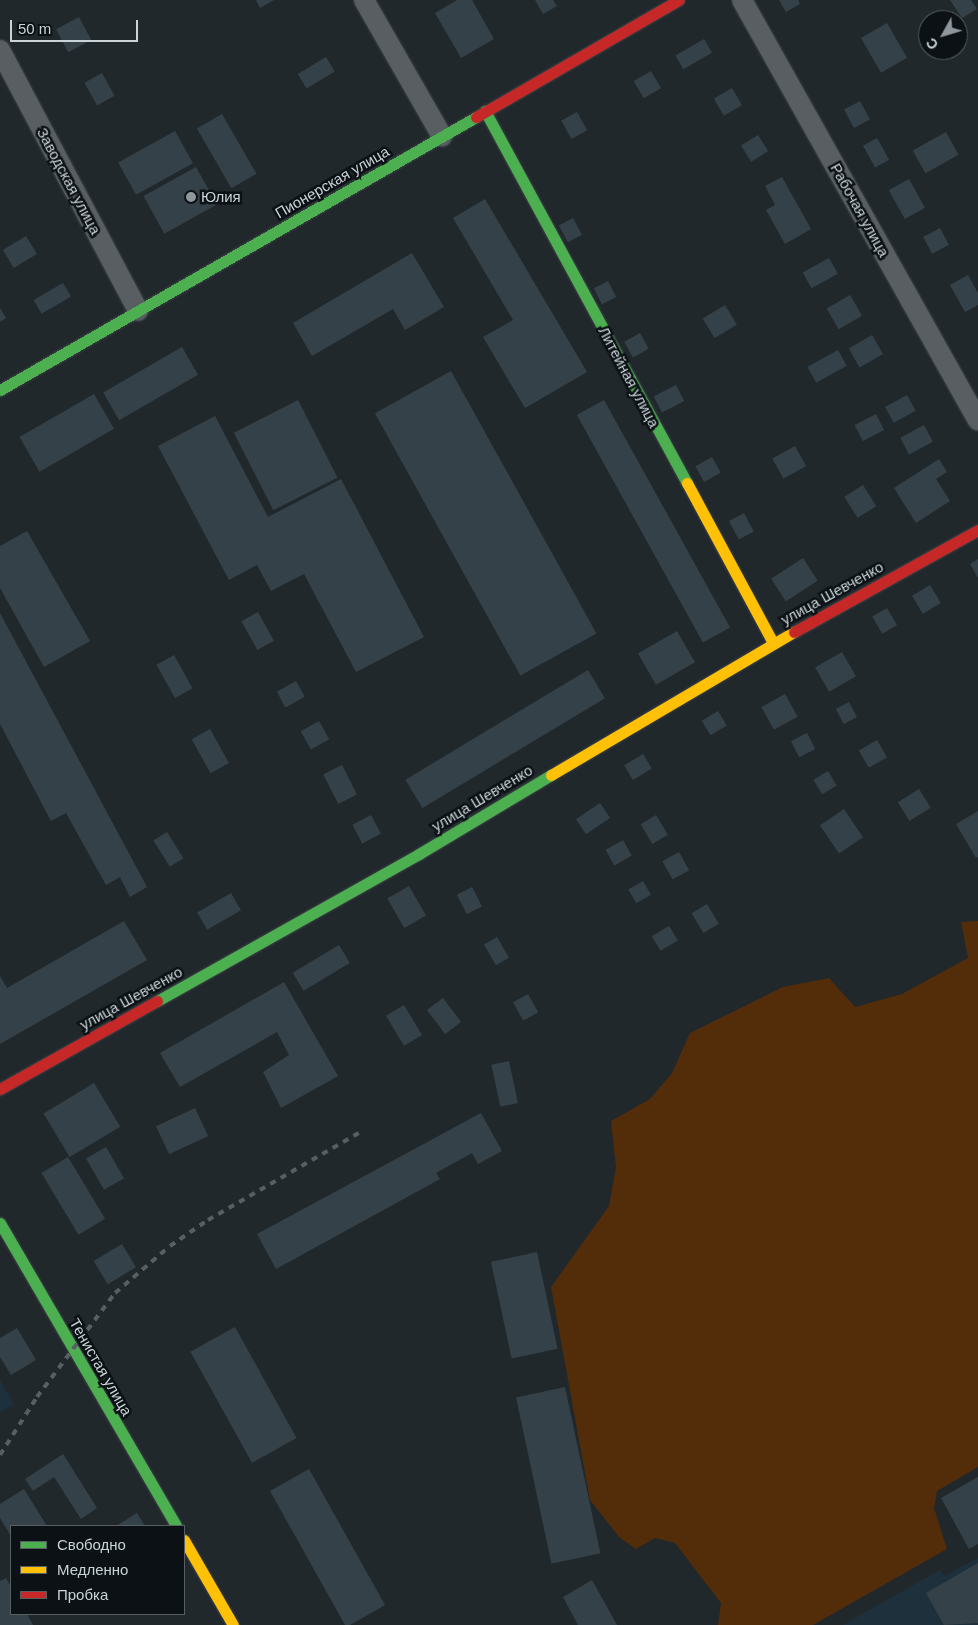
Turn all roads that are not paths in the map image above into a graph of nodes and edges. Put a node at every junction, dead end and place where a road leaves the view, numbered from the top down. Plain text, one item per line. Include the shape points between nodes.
1 (364, 0) edge
2 (679, 0) edge
3 (742, 0) edge
4 (0, 50) edge
5 (485, 111) junction
6 (442, 136) junction
7 (138, 311) junction
8 (0, 390) edge
9 (978, 420) edge
10 (978, 530) edge
11 (773, 644) junction
12 (0, 1089) edge
13 (0, 1223) edge
14 (175, 1525) edge
15 (185, 1542) edge
16 (233, 1625) edge

1 - 6 street
2 - 5 street, Пионерская улица
3 - 9 street, Рабочая улица
4 - 7 street, Заводская улица
5 - 6 street, Пионерская улица
5 - 11 street, Литейная улица
6 - 7 street, Пионерская улица
7 - 8 street, Пионерская улица
10 - 11 street, улица Шевченко
11 - 12 street, улица Шевченко via 419,854
13 - 14 street, Тенистая улица
15 - 16 street

